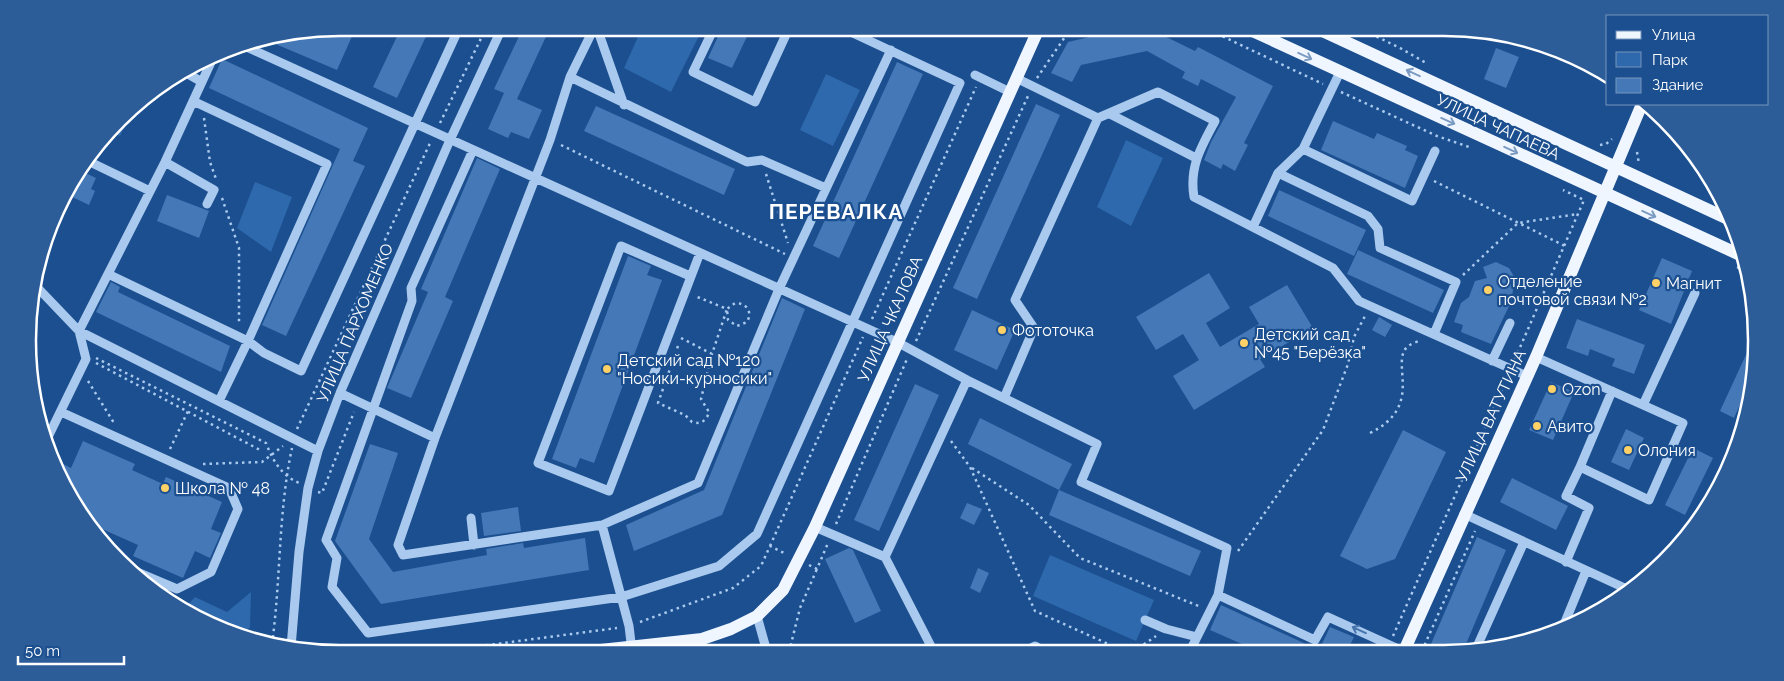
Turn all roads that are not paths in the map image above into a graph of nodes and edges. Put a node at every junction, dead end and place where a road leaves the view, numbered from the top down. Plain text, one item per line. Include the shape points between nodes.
1 (455, 36) edge
2 (498, 36) edge
3 (592, 36) edge
4 (599, 36) edge
5 (710, 36) edge
6 (785, 36) edge
7 (860, 36) edge
8 (1035, 36) edge
9 (1263, 36) edge
10 (1333, 36) edge
11 (252, 50) edge
12 (891, 50) junction
13 (209, 66) edge
14 (1340, 72) junction
15 (191, 76) edge
16 (978, 76) road end
17 (570, 78) junction
18 (1016, 78) junction
19 (202, 82) junction
20 (1010, 92) junction
21 (197, 103) junction
22 (624, 104) junction
23 (1640, 109) edge
24 (1110, 114) junction
25 (1098, 118) junction
26 (414, 123) junction
27 (450, 140) junction
28 (1303, 149) junction
29 (473, 150) junction
30 (1436, 151) dead end
31 (1196, 158) junction
32 (165, 162) junction
33 (93, 163) edge
34 (1616, 168) junction
35 (1278, 173) junction
36 (535, 178) junction
37 (826, 188) junction
38 (150, 191) junction
39 (1604, 194) junction
40 (207, 204) dead end
41 (1721, 216) edge
42 (1253, 227) junction
43 (1734, 252) edge
44 (700, 253) junction
45 (108, 274) junction
46 (690, 276) junction
47 (779, 289) junction
48 (41, 291) edge
49 (1695, 293) dead end
50 (852, 322) junction
51 (1510, 323) dead end
52 (79, 331) junction
53 (1434, 334) junction
54 (244, 339) junction
55 (897, 342) junction
56 (1536, 357) junction
57 (1492, 361) junction
58 (1527, 376) junction
59 (967, 380) junction
60 (1612, 391) junction
61 (340, 394) junction
62 (1004, 398) junction
63 (219, 401) junction
64 (1643, 405) junction
65 (372, 410) junction
66 (60, 412) junction
67 (50, 432) edge
68 (435, 438) junction
69 (318, 451) junction
70 (1580, 467) junction
71 (1464, 514) junction
72 (471, 518) dead end
73 (602, 525) junction
74 (815, 527) junction
75 (1524, 542) junction
76 (474, 546) junction
77 (885, 558) junction
78 (1566, 562) junction
79 (1586, 571) junction
80 (150, 578) edge
81 (1622, 587) edge
82 (1218, 596) junction
83 (621, 597) junction
84 (757, 616) junction
85 (1145, 620) dead end
86 (1561, 621) edge
87 (1197, 637) junction
88 (292, 641) edge
89 (1479, 642) edge
90 (631, 645) edge
91 (660, 645) edge
92 (766, 645) edge
93 (930, 645) edge
94 (1194, 645) edge
95 (1391, 645) edge
96 (1406, 645) edge

1 - 26 street
2 - 27 street, УЛИЦА ПАРХОМЕНКО
3 - 17 street
4 - 22 street
5 - 6 street via 693,72 755,102
7 - 12 street
8 - 18 main road, УЛИЦА ЧКАЛОВА
9 -> 14 main road, УЛИЦА ЧАПАЕВА
34 -> 10 main road, УЛИЦА ЧАПАЕВА
11 - 26 street
12 - 37 street
12 - 50 street via 960,83
13 - 19 street
14 - 28 street
14 -> 39 main road, УЛИЦА ЧАПАЕВА
15 - 19 street
16 - 20 street
17 - 22 street
17 - 36 street
18 - 20 main road, УЛИЦА ЧКАЛОВА
18 - 25 street
19 - 21 street
20 - 55 main road, УЛИЦА ЧКАЛОВА
21 - 32 street
21 - 54 street via 327,164
22 - 37 street via 747,162 762,160
23 - 34 main road, УЛИЦА ВАТУТИНА
24 - 25 street
24 - 31 street
24 - 31 street via 1158,92 1215,121
25 - 62 street via 1014,300 1034,328
26 - 27 street
26 - 54 street via 301,372
27 - 29 street
27 - 61 street, УЛИЦА ПАРХОМЕНКО
28 - 30 street via 1412,201
28 - 35 street
29 - 36 street
29 - 65 street via 411,288 412,301
31 - 42 street via 1192,182 1194,197
32 - 38 street
32 - 40 street via 214,190
33 - 38 street
34 - 39 main road, УЛИЦА ВАТУТИНА
34 - 41 main road, УЛИЦА ЧАПАЕВА
35 - 42 street
35 - 53 street via 1368,216 1378,229 1380,248 1456,282
36 - 44 street
36 - 68 street
37 - 47 street
38 - 45 street
39 -> 43 main road, УЛИЦА ЧАПАЕВА
39 - 56 main road, УЛИЦА ВАТУТИНА
42 - 53 street via 1333,268 1359,302
44 - 46 street
44 - 47 street
45 - 52 street
45 - 54 street
46 - 46 street via 609,491 538,463 621,246
47 - 50 street
47 - 73 street via 698,483
48 - 52 street
49 - 64 street
50 - 55 street
50 - 83 street via 757,534 720,566
51 - 57 street
52 - 63 street
52 - 66 street via 85,355
53 - 57 street
54 - 63 street
55 - 59 street
55 - 74 main road, УЛИЦА ЧКАЛОВА
56 - 58 main road, УЛИЦА ВАТУТИНА
56 - 60 street
57 - 58 street
58 - 71 main road, УЛИЦА ВАТУТИНА
59 - 62 street
59 - 77 street
60 - 64 street
60 - 70 street
61 - 65 street
61 - 69 street, УЛИЦА ПАРХОМЕНКО
62 - 82 street via 1097,444 1081,482 1227,548
63 - 69 street
64 - 70 street via 1684,423 1649,500
65 - 68 street
65 - 83 street via 326,540 337,558 332,587 368,633
66 - 67 street
66 - 80 street via 229,488 238,509 211,572 176,589
68 - 76 street via 398,545 403,554
69 - 88 street, УЛИЦА ПАРХОМЕНКО via 308,488 299,552
70 - 78 street via 1566,496 1589,508
71 - 75 street
71 - 96 main road, УЛИЦА ВАТУТИНА
72 - 76 street
73 - 76 street
73 - 83 street
74 - 77 street
74 - 84 main road, УЛИЦА ЧКАЛОВА via 783,590
75 - 78 street
75 - 89 street
77 - 93 street
78 - 79 street
79 - 81 street
79 - 86 street
82 - 87 street
95 -> 82 street via 1328,617 1315,640
83 - 90 street
84 - 91 main road, УЛИЦА ЧКАЛОВА via 702,639
84 - 92 street
85 - 87 street
87 - 94 street

